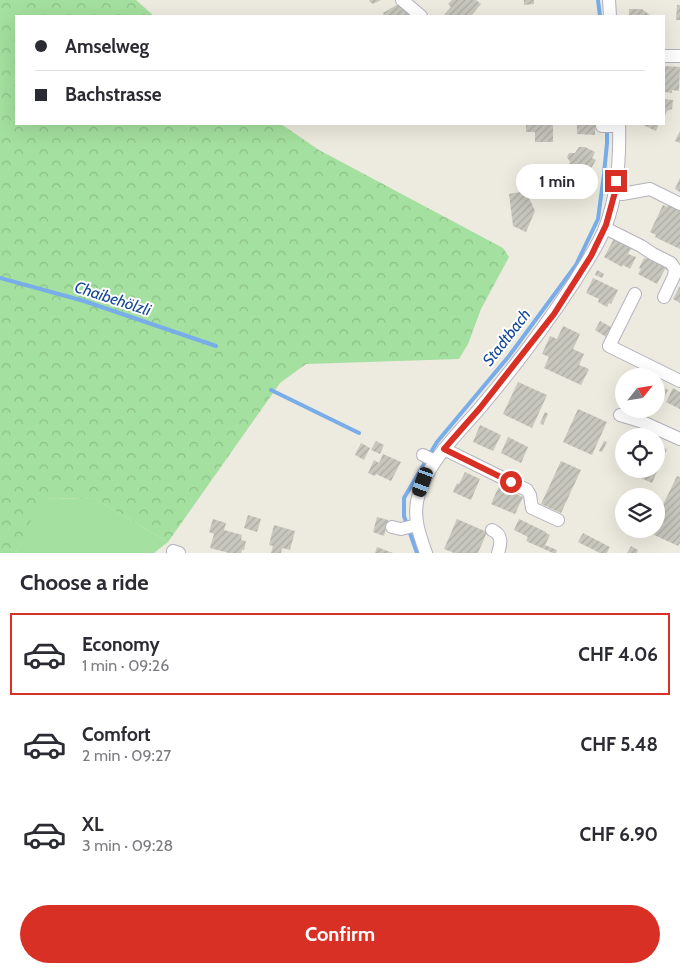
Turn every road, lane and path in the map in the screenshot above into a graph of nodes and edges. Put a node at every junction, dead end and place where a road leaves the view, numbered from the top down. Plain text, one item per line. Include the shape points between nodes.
1 (402, 0) edge
2 (609, 0) edge
3 (420, 15) edge
4 (610, 15) edge
5 (665, 56) edge
6 (680, 56) edge
7 (619, 125) edge
8 (602, 126) dead end
9 (615, 192) junction
10 (680, 204) edge
11 (605, 228) junction
12 (635, 294) dead end
13 (664, 298) dead end
14 (646, 368) edge
15 (665, 376) edge
16 (680, 381) edge
17 (642, 418) edge
18 (680, 439) edge
19 (444, 449) junction
20 (558, 520) dead end
21 (492, 530) dead end
22 (426, 553) edge
23 (498, 553) edge

1 - 3 street
2 - 4 street
5 - 6 street
7 - 8 street
7 - 9 street
9 - 10 street via 622,194 650,189
9 - 11 street
11 - 13 street via 670,263 675,270 674,276
11 - 19 street via 554,314
12 - 14 street via 609,346
15 - 16 street
17 - 18 street
19 - 20 street via 527,490 532,508
19 - 22 street via 430,458 416,510 406,527
21 - 23 street via 501,539

